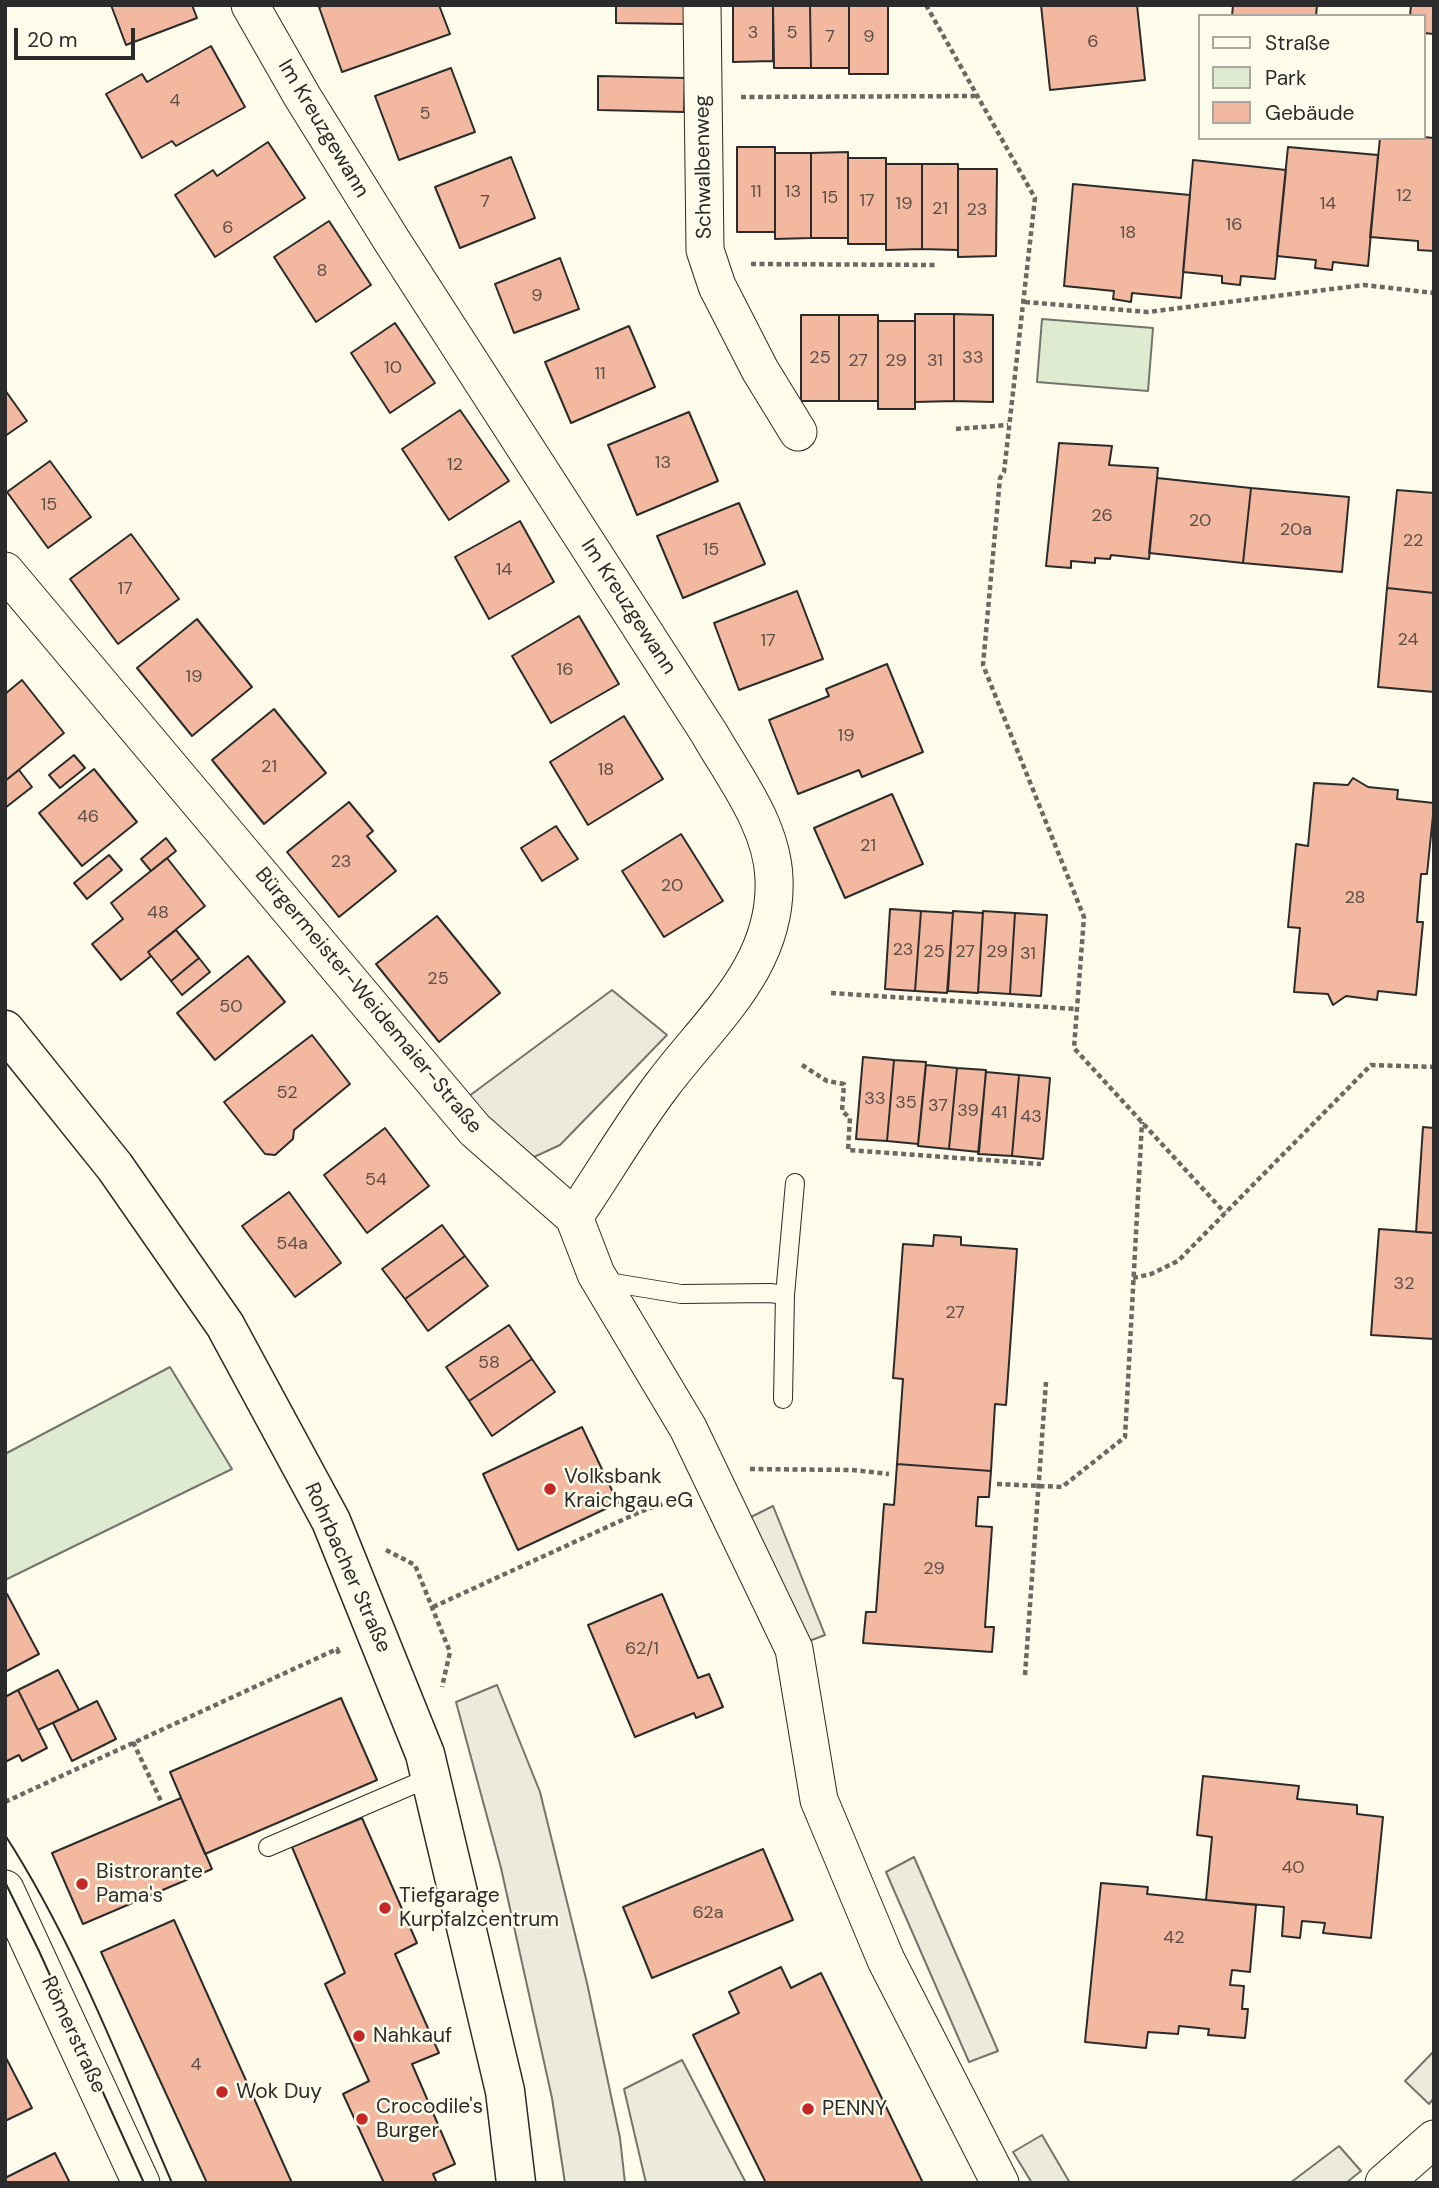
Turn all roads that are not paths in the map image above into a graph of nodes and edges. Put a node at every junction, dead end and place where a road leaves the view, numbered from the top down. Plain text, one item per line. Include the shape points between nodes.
1 (250, 5) edge
2 (702, 5) edge
3 (798, 432) dead end
4 (5, 571) edge
5 (5, 1030) edge
6 (795, 1184) dead end
7 (574, 1217) junction
8 (601, 1282) junction
9 (785, 1295) junction
10 (783, 1399) dead end
11 (431, 1777) junction
12 (268, 1847) dead end
13 (5, 1889) edge
14 (1434, 2139) edge
15 (141, 2183) edge
16 (516, 2183) edge
17 (1000, 2183) edge
18 (1384, 2183) edge

1 - 7 street, Im Kreuzgewann via 392,241 709,733 769,845 774,877 771,917 758,958 730,1004 663,1084
2 - 3 street, Schwalbenweg via 708,265 760,370
4 - 7 street, Bürgermeister-Weidemaier-Straße via 475,1130
5 - 11 main road, Rohrbacher Straße via 115,1167 225,1325 331,1521
6 - 9 lane
7 - 8 street, Bürgermeister-Weidemaier-Straße
8 - 9 lane via 681,1294
8 - 17 street, Bürgermeister-Weidemaier-Straße via 688,1428 794,1649 819,1800 886,1960
9 - 10 lane
11 - 12 lane
11 - 16 main road, Rohrbacher Straße via 505,2091
13 - 15 street, Römerstraße
14 - 18 street

